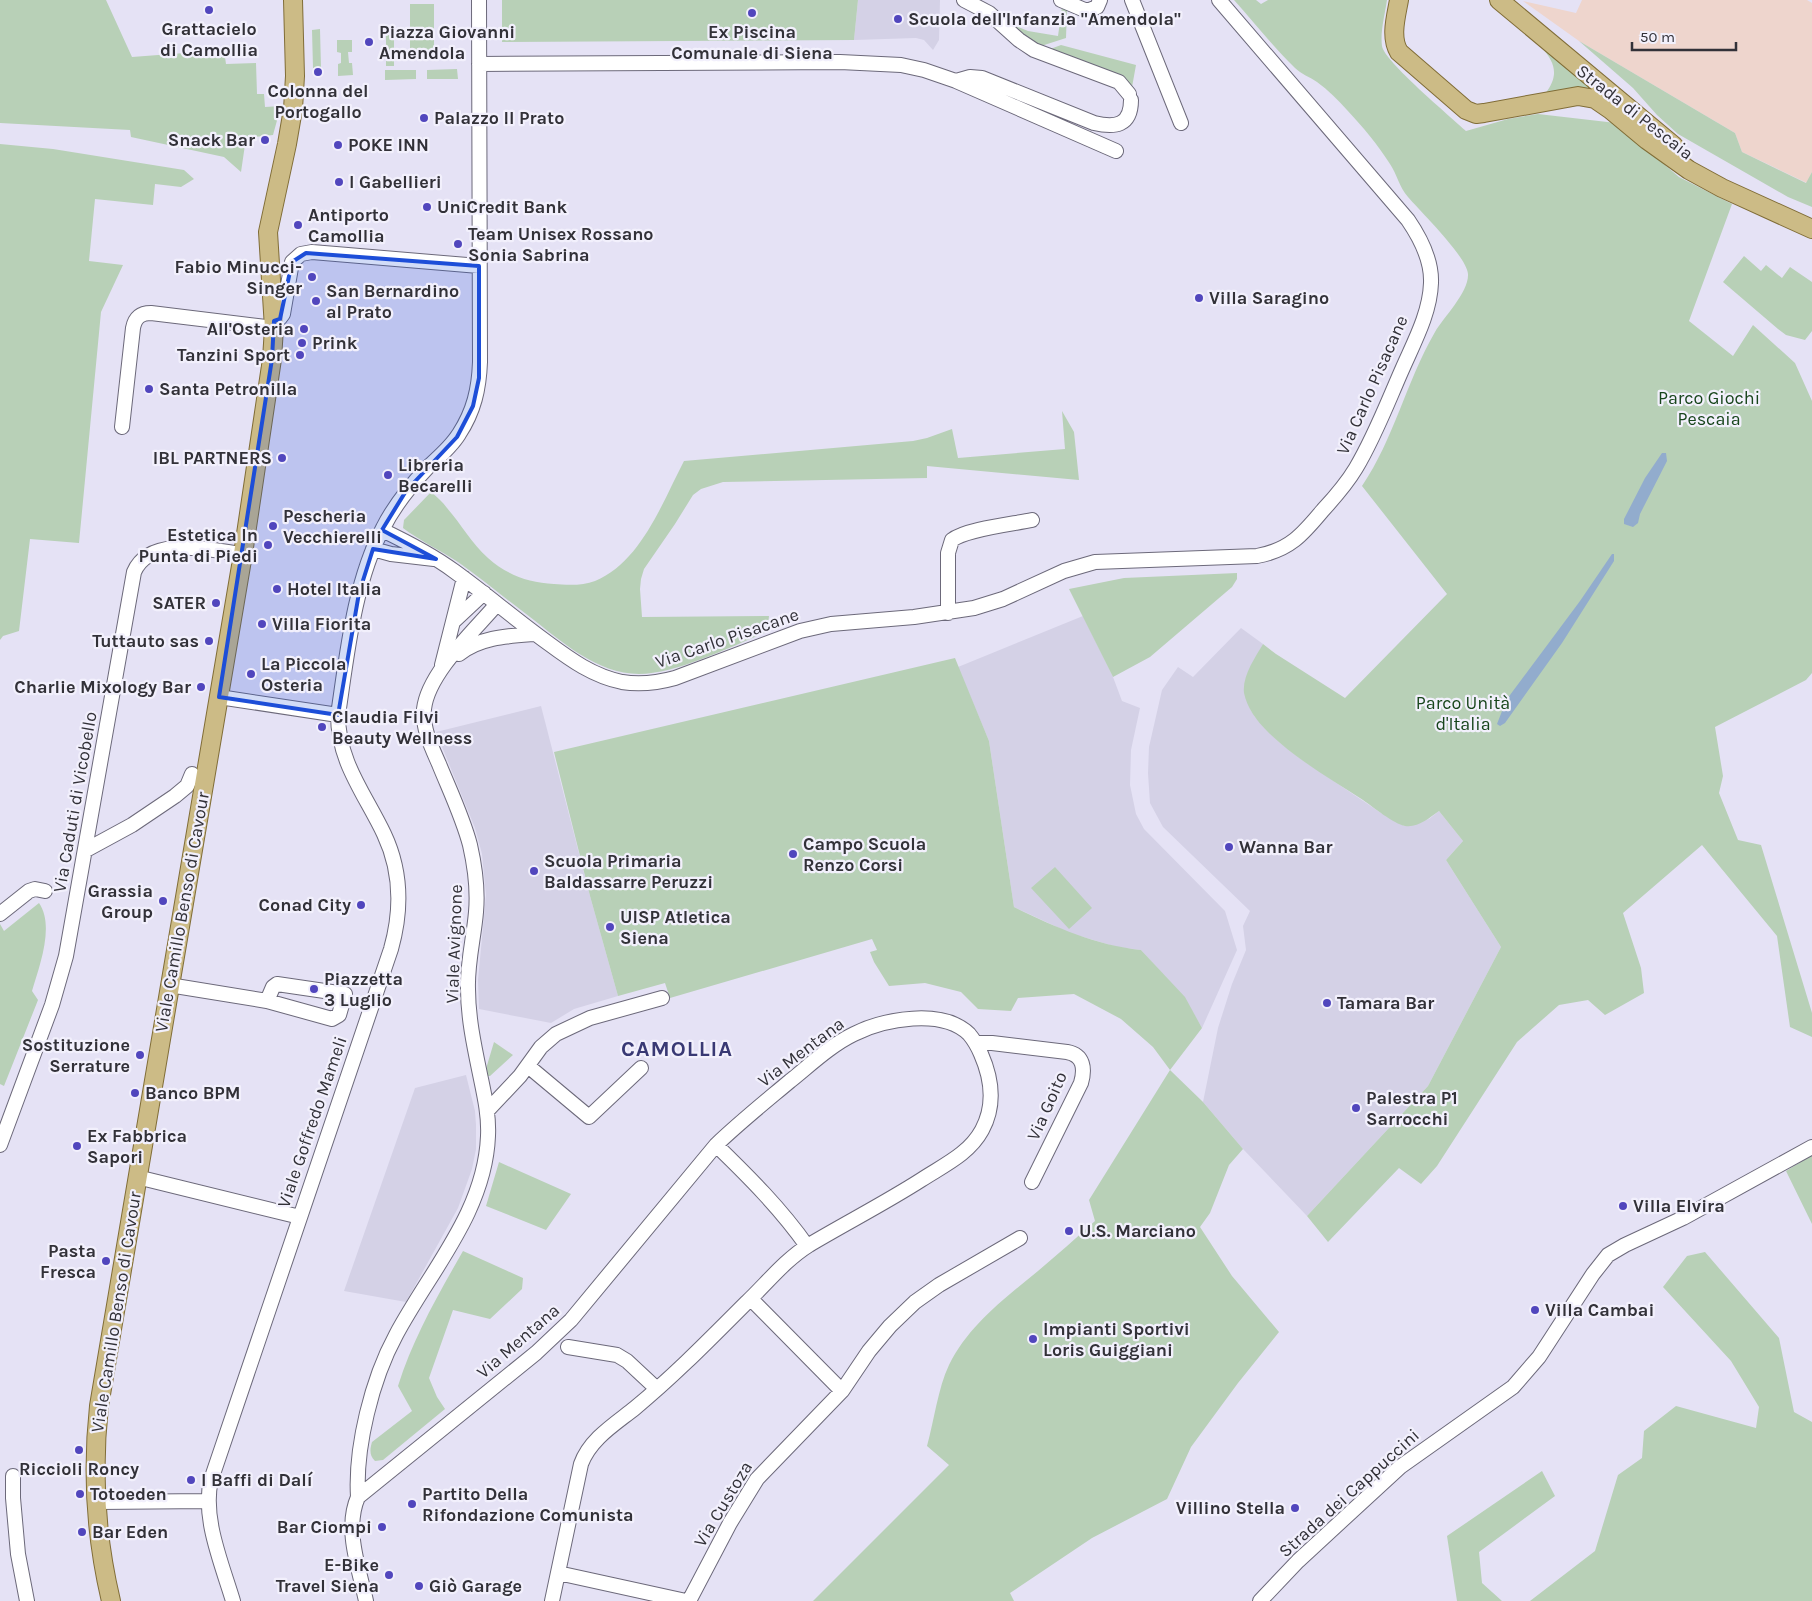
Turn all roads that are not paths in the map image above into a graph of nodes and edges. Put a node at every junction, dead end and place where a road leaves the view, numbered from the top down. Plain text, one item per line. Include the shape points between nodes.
1 (293, 0) edge
2 (479, 0) edge
3 (964, 0) edge
4 (1061, 0) edge
5 (1100, 0) edge
6 (1132, 0) edge
7 (1219, 0) edge
8 (1398, 0) edge
9 (1498, 0) edge
10 (479, 64) junction
11 (956, 81) junction
12 (1181, 123) dead end
13 (1116, 151) dead end
14 (1812, 217) edge
15 (1812, 229) edge
16 (479, 266) junction
17 (274, 325) junction
18 (122, 427) dead end
19 (1032, 520) dead end
20 (382, 530) junction
21 (373, 548) junction
22 (243, 554) junction
23 (436, 559) junction
24 (464, 578) junction
25 (484, 594) junction
26 (497, 604) junction
27 (948, 612) junction
28 (453, 622) junction
29 (535, 634) junction
30 (441, 669) junction
31 (219, 697) junction
32 (338, 715) junction
33 (192, 774) dead end
34 (86, 850) junction
35 (45, 891) dead end
36 (0, 914) edge
37 (169, 985) junction
38 (662, 998) dead end
39 (267, 1001) junction
40 (976, 1043) junction
41 (528, 1066) junction
42 (641, 1068) dead end
43 (487, 1111) junction
44 (0, 1146) edge
45 (716, 1146) junction
46 (1812, 1147) edge
47 (137, 1177) junction
48 (1032, 1182) dead end
49 (300, 1217) junction
50 (1020, 1238) dead end
51 (807, 1246) junction
52 (751, 1298) junction
53 (568, 1347) dead end
54 (658, 1389) junction
55 (842, 1391) junction
56 (13, 1476) dead end
57 (358, 1497) junction
58 (208, 1501) junction
59 (98, 1502) junction
60 (558, 1573) junction
61 (27, 1601) edge
62 (111, 1601) edge
63 (233, 1601) edge
64 (366, 1601) edge
65 (552, 1601) edge
66 (688, 1601) edge
67 (1260, 1601) edge

1 - 17 main road, Viale Camillo Benso di Cavour via 294,101 268,240
2 - 10 street
3 - 11 street via 989,13 1034,50 1119,82 1130,97 1131,108 1125,119 1111,126 1094,123 982,78
4 - 5 street via 1088,11 1097,7
6 - 12 street
7 - 27 street, Via Carlo Pisacane via 1394,203 1414,228 1426,253 1431,282 1427,306 1373,436 1343,487 1305,532 1285,547 1257,556 1094,562 1059,573 994,602
8 - 15 main road, Strada di Pescaia via 1394,36 1397,49 1466,110 1484,114 1578,96 1595,99 1689,170
9 - 14 main road, Strada di Pescaia via 1678,148 1726,177
10 - 11 street via 840,62 913,67
10 - 16 street, Viale Goffredo Mameli
11 - 13 street
16 - 17 street via 306,253 292,262 283,314
16 - 20 street, Viale Goffredo Mameli via 479,378 473,406 457,438 401,497
17 - 18 street via 151,313 141,315 133,328
17 - 22 main road, Viale Camillo Benso di Cavour via 273,353
19 - 27 street via 972,532 952,540 949,548
20 - 21 street, Viale Goffredo Mameli
20 - 23 street, Via Carlo Pisacane
21 - 23 street, Via Carlo Pisacane via 391,554
21 - 32 street, Viale Goffredo Mameli via 359,593
22 - 31 main road, Viale Camillo Benso di Cavour
22 - 34 street, Via Caduti di Vicobello via 162,550 150,554 135,569
23 - 24 street, Via Carlo Pisacane
24 - 25 street, Via Carlo Pisacane
24 - 28 street, Viale Avignone
25 - 26 street, Via Carlo Pisacane
25 - 28 street
26 - 29 street, Via Carlo Pisacane
26 - 30 street, Viale Avignone
27 - 29 street, Via Carlo Pisacane via 810,628 675,678 648,684 623,682 593,672
28 - 30 street, Viale Avignone
29 - 30 street, Viale Avignone via 480,642
30 - 43 street, Viale Avignone via 424,708 425,726 465,830 475,869 476,911 468,989
31 - 32 street
31 - 37 main road, Viale Camillo Benso di Cavour
32 - 49 street, Viale Goffredo Mameli via 338,733 347,764 390,849 399,885 399,907 391,949
33 - 34 street via 187,786 175,796
34 - 44 street, Via Caduti di Vicobello via 57,991
35 - 36 street via 30,891
37 - 39 street
37 - 47 main road, Viale Camillo Benso di Cavour
38 - 41 street via 590,1018 564,1029 536,1052
39 - 39 street via 332,1019 339,1015 345,994 277,984
40 - 45 street, Via Mentana via 960,1028 938,1020 892,1021 866,1028 840,1042 805,1069
40 - 48 street, Via Goito via 1075,1053 1081,1060 1083,1073 1078,1089
40 - 51 street, Via Mentana via 987,1070 991,1099 986,1122 975,1141 964,1153 893,1198
41 - 42 street via 589,1117
41 - 43 street
43 - 57 street, Viale Avignone via 488,1148 473,1202 395,1336 375,1384 358,1462
45 - 51 street via 770,1200
45 - 57 street, Via Mentana via 571,1320
46 - 67 street, Strada dei Cappuccini via 1691,1214 1608,1255 1540,1357 1513,1387 1400,1467 1298,1561
47 - 49 street
47 - 59 main road, Viale Camillo Benso di Cavour via 99,1406 96,1443
49 - 58 street, Viale Goffredo Mameli via 214,1472
50 - 55 street, Via Custoza via 939,1285 908,1308 879,1338
51 - 52 street, Via Mentana
52 - 54 street, Via Mentana
52 - 55 street
53 - 54 street via 617,1355
54 - 60 street, Via Mentana via 587,1450 581,1464
55 - 66 street, Via Custoza via 757,1479
56 - 61 street via 18,1554
57 - 64 street via 353,1513 353,1536
58 - 59 street
58 - 63 street, Viale Goffredo Mameli
59 - 62 main road, Viale Camillo Benso di Cavour
60 - 65 street, Via Mentana
60 - 66 street

